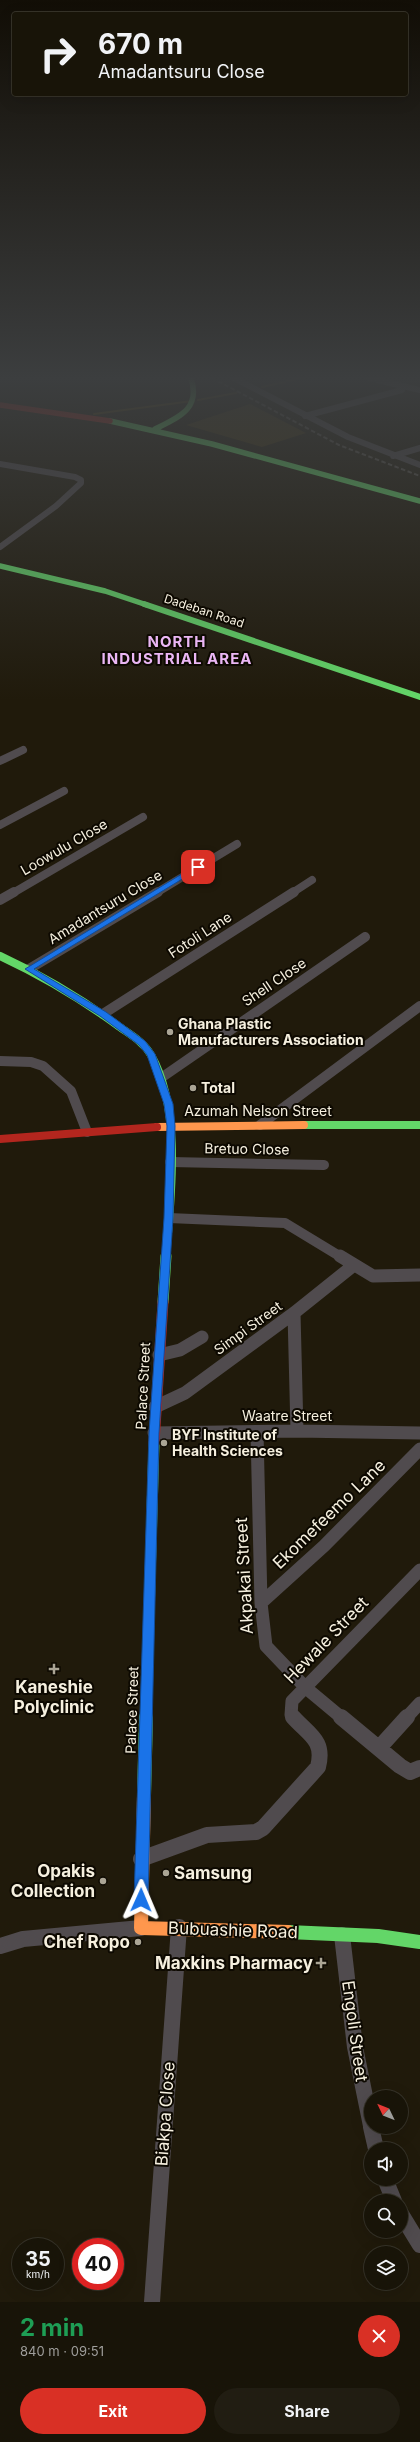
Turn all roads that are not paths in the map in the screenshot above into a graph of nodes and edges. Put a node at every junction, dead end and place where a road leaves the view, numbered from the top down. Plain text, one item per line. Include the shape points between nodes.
1 (78, 485) edge
2 (363, 485) edge
3 (420, 501) edge
4 (0, 547) edge
5 (0, 566) edge
6 (420, 697) edge
7 (23, 750) dead end
8 (0, 761) edge
9 (64, 791) dead end
10 (143, 817) dead end
11 (0, 825) edge
12 (237, 844) dead end
13 (312, 880) dead end
14 (0, 900) edge
15 (365, 937) dead end
16 (0, 956) edge
17 (29, 969) junction
18 (420, 1006) edge
19 (103, 1014) junction
20 (0, 1061) edge
21 (160, 1078) junction
22 (260, 1125) junction
23 (420, 1125) edge
24 (171, 1126) junction
25 (87, 1132) junction
26 (0, 1139) edge
27 (170, 1162) junction
28 (324, 1165) dead end
29 (169, 1218) junction
30 (354, 1266) junction
31 (420, 1275) edge
32 (294, 1313) junction
33 (202, 1337) dead end
34 (159, 1355) junction
35 (156, 1407) junction
36 (297, 1431) junction
37 (257, 1432) junction
38 (154, 1433) junction
39 (420, 1433) edge
40 (420, 1449) edge
41 (420, 1570) edge
42 (261, 1603) junction
43 (306, 1688) junction
44 (420, 1703) edge
45 (379, 1748) junction
46 (415, 1770) edge
47 (142, 1859) junction
48 (179, 1927) junction
49 (140, 1928) junction
50 (342, 1935) junction
51 (420, 1942) edge
52 (0, 1946) edge
53 (364, 2092) edge
54 (408, 2225) edge
55 (420, 2245) edge
56 (152, 2302) edge

1 - 4 street via 56,506
2 - 3 street
5 - 6 street, Dadeban Road via 105,591
7 - 8 street
9 - 11 street
10 - 14 street, Loowulu Close
12 - 17 street, Amadantsuru Close
13 - 19 street, Fotoli Lane
15 - 21 street, Shell Close
16 - 17 street, Palace Street
17 - 19 street, Palace Street
18 - 22 street
19 - 21 street, Palace Street via 146,1047
20 - 25 street via 31,1062 43,1066 71,1091
21 - 24 street, Palace Street via 169,1104
22 - 23 street, Azumah Nelson Street
22 - 24 street, Azumah Nelson Street
24 - 25 street, Azumah Nelson Street
24 - 27 street, Palace Street
25 - 26 street, Azumah Nelson Street
27 - 28 street, Bretuo Close
27 - 29 street, Palace Street
29 - 30 street via 285,1223 292,1225
29 - 34 street, Palace Street
30 - 31 street via 378,1277
30 - 32 street, Simpi Street
32 - 35 street, Simpi Street via 185,1394
32 - 36 street
33 - 34 street via 180,1350
34 - 35 street, Palace Street
35 - 38 street, Palace Street
36 - 37 street, Waatre Street
36 - 39 street, Waatre Street
37 - 38 street, Waatre Street
37 - 42 street, Akpakai Street
38 - 47 street, Palace Street
40 - 42 street, Ekomefeemo Lane via 324,1546
41 - 43 street, Hewale Street
42 - 43 street, Akpakai Street via 266,1646
43 - 45 street, Akpakai Street
43 - 47 street, Hewale Street via 292,1701 291,1715 320,1744 322,1755 318,1767 263,1828 250,1834 207,1835
44 - 45 street
45 - 46 street, Akpakai Street
47 - 49 street, Palace Street
48 - 49 street, Bubuashie Road
48 - 50 street, Bubuashie Road
48 - 56 street, Biakpa Close
49 - 52 street, Bubuashie Road via 23,1939
50 - 51 street, Bubuashie Road via 398,1938
50 - 53 street, Engoli Street via 355,2047
54 - 55 street

